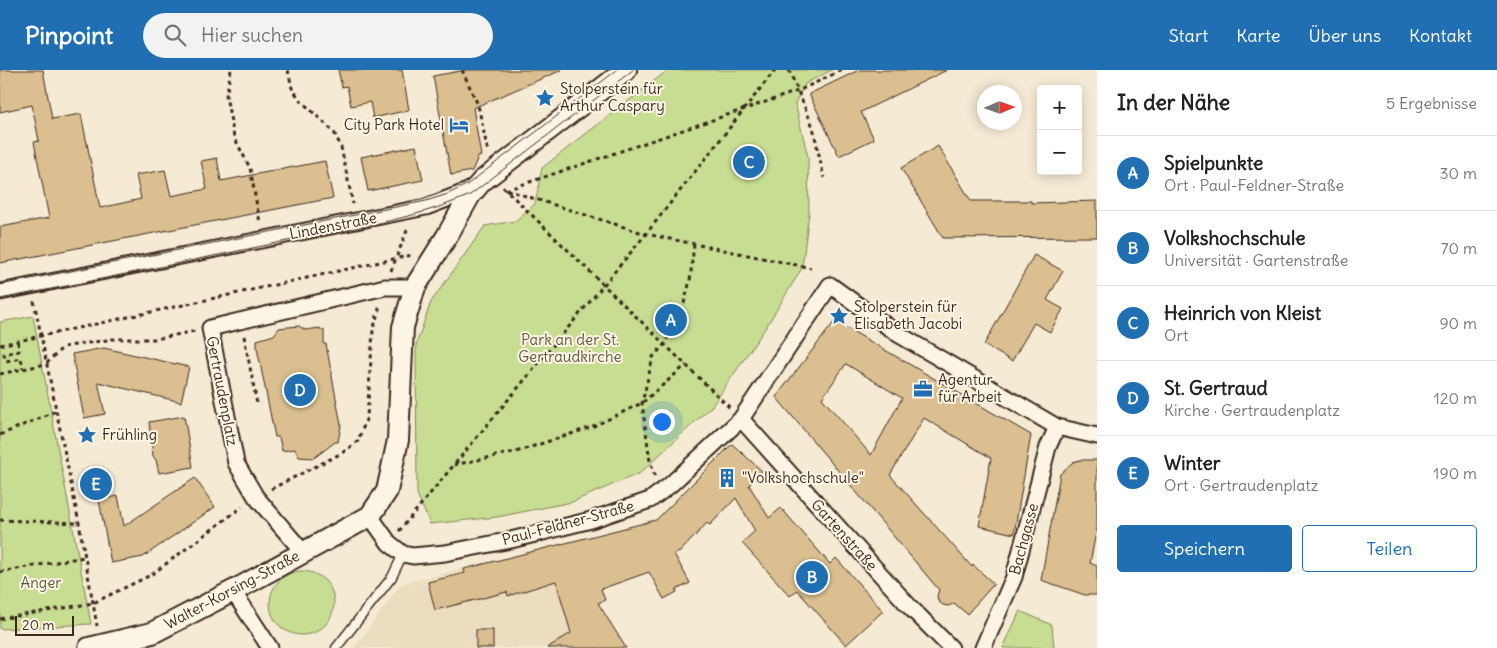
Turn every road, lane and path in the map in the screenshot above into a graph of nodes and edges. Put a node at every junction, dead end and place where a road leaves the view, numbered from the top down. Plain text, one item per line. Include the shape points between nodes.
1 (231, 70) edge
2 (288, 70) edge
3 (462, 70) edge
4 (626, 70) edge
5 (775, 70) edge
6 (789, 70) edge
7 (842, 70) edge
8 (798, 92) junction
9 (745, 109) junction
10 (486, 178) junction
11 (824, 178) dead end
12 (506, 190) junction
13 (351, 193) dead end
14 (258, 211) dead end
15 (408, 211) junction
16 (646, 234) junction
17 (694, 244) junction
18 (440, 249) junction
19 (396, 258) junction
20 (811, 268) dead end
21 (604, 285) junction
22 (32, 286) junction
23 (385, 286) junction
24 (416, 287) junction
25 (0, 292) edge
26 (241, 321) junction
27 (210, 328) junction
28 (41, 337) junction
29 (18, 342) junction
30 (0, 345) edge
31 (664, 345) junction
32 (46, 364) junction
33 (686, 365) junction
34 (23, 369) junction
35 (0, 374) edge
36 (642, 403) junction
37 (257, 404) dead end
38 (56, 411) junction
39 (740, 419) junction
40 (1057, 427) junction
41 (0, 435) edge
42 (1097, 436) edge
43 (454, 465) junction
44 (660, 492) junction
45 (256, 496) junction
46 (370, 516) junction
47 (0, 520) edge
48 (79, 523) junction
49 (389, 543) junction
50 (302, 552) junction
51 (403, 554) junction
52 (84, 557) junction
53 (0, 572) edge
54 (233, 592) junction
55 (93, 603) junction
56 (0, 619) edge
57 (95, 647) edge
58 (270, 648) edge
59 (336, 648) edge
60 (951, 648) edge
61 (983, 648) edge

1 - 14 path via 226,96 234,138 250,168
2 - 13 path via 292,88 300,100 334,132 341,147
3 - 10 path via 478,105 489,160
4 - 10 street, Lindenstraße
5 - 9 path
6 - 8 path
7 - 8 path
8 - 9 path
8 - 11 path via 813,127
9 - 12 path
9 - 16 path
10 - 15 street, Lindenstraße via 448,199
10 - 18 street via 470,195
12 - 16 path
12 - 21 path
15 - 19 path via 410,222
15 - 22 street, Lindenstraße
16 - 17 path
16 - 21 path
17 - 20 path
17 - 31 path via 683,307
18 - 19 path
18 - 24 street
19 - 23 path
19 - 28 path
21 - 31 path
21 - 43 path
22 - 25 street, Lindenstraße
22 - 28 path
23 - 24 street, Gertraudenplatz
23 - 26 street, Gertraudenplatz
23 - 45 path via 373,331 367,417 358,441 342,453
24 - 46 street via 403,327 398,440 387,491
26 - 27 street, Gertraudenplatz
26 - 37 path
27 - 32 path via 156,339 113,339 63,347
27 - 45 street, Gertraudenplatz via 236,463
28 - 29 path
28 - 32 path
29 - 30 path
29 - 34 path via 19,351 4,354 6,361 20,358
31 - 33 path
31 - 36 path via 654,357
32 - 34 path
32 - 38 path
33 - 36 path
33 - 39 path
34 - 35 path
36 - 43 path via 592,427 519,451
36 - 44 path via 650,461
38 - 41 path
38 - 48 path
39 - 40 street, Paul-Feldner-Straße via 830,285 898,334
39 - 44 street, Paul-Feldner-Straße
39 - 60 street, Gartenstraße
40 - 42 street
40 - 61 street, Bachgasse via 1048,447 1014,577
43 - 49 path
44 - 51 street, Paul-Feldner-Straße via 650,500 591,520 511,540 445,552
45 - 50 street, Gertraudenplatz
45 - 55 path via 151,575
46 - 49 street
46 - 50 street, Walter-Korsing-Straße
47 - 48 path
48 - 52 path
49 - 51 street
50 - 54 street, Walter-Korsing-Straße
51 - 59 lane via 392,577
52 - 53 path
52 - 55 path
54 - 57 street, Walter-Korsing-Straße via 152,633
54 - 58 street
55 - 56 path
55 - 57 path

